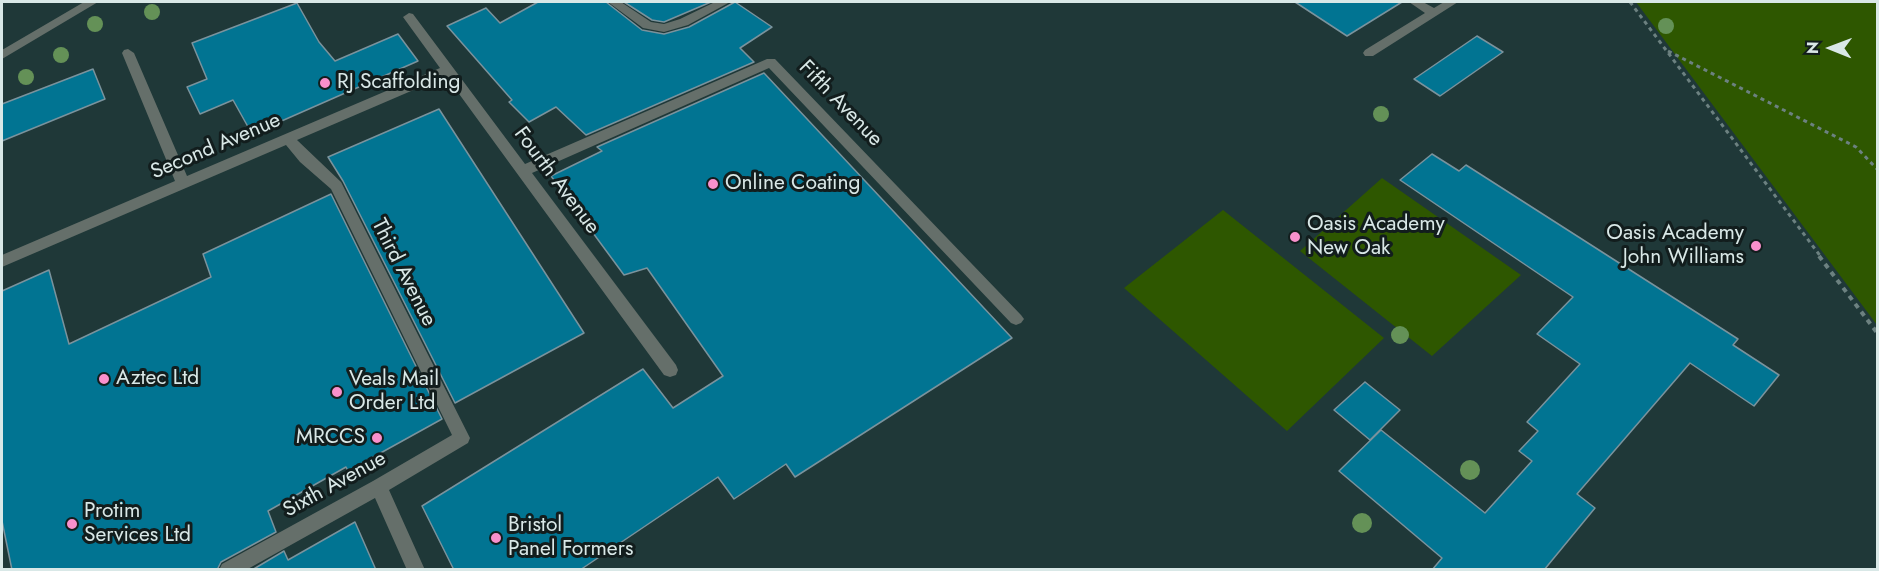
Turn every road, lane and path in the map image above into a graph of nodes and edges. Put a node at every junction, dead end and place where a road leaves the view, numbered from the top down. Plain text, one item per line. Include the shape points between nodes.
1 (92, 2) edge
2 (614, 2) edge
3 (724, 2) edge
4 (1416, 2) edge
5 (1452, 2) edge
6 (1630, 2) edge
7 (1433, 13) junction
8 (409, 17) dead end
9 (1667, 51) junction
10 (128, 53) dead end
11 (1369, 53) dead end
12 (2, 55) edge
13 (447, 70) junction
14 (288, 139) junction
15 (1878, 170) edge
16 (522, 171) junction
17 (183, 184) junction
18 (2, 261) edge
19 (1016, 319) dead end
20 (1878, 334) edge
21 (670, 370) dead end
22 (462, 438) joint
23 (379, 487) junction
24 (228, 570) edge
25 (416, 570) edge

1 - 12 street
2 - 3 street via 647,25 664,28
4 - 7 street
5 - 7 street
6 - 9 path
7 - 11 street
8 - 13 street, Fourth Avenue
9 - 15 path via 1856,147
9 - 20 path
10 - 17 street
13 - 14 street, Second Avenue
13 - 16 street, Fourth Avenue
14 - 17 street, Second Avenue
14 - 22 street, Third Avenue via 336,186
16 - 19 street, Fifth Avenue via 771,62
16 - 21 street, Fourth Avenue
17 - 18 street, Second Avenue
22 - 23 street, Sixth Avenue
23 - 24 street, Sixth Avenue
23 - 25 street

